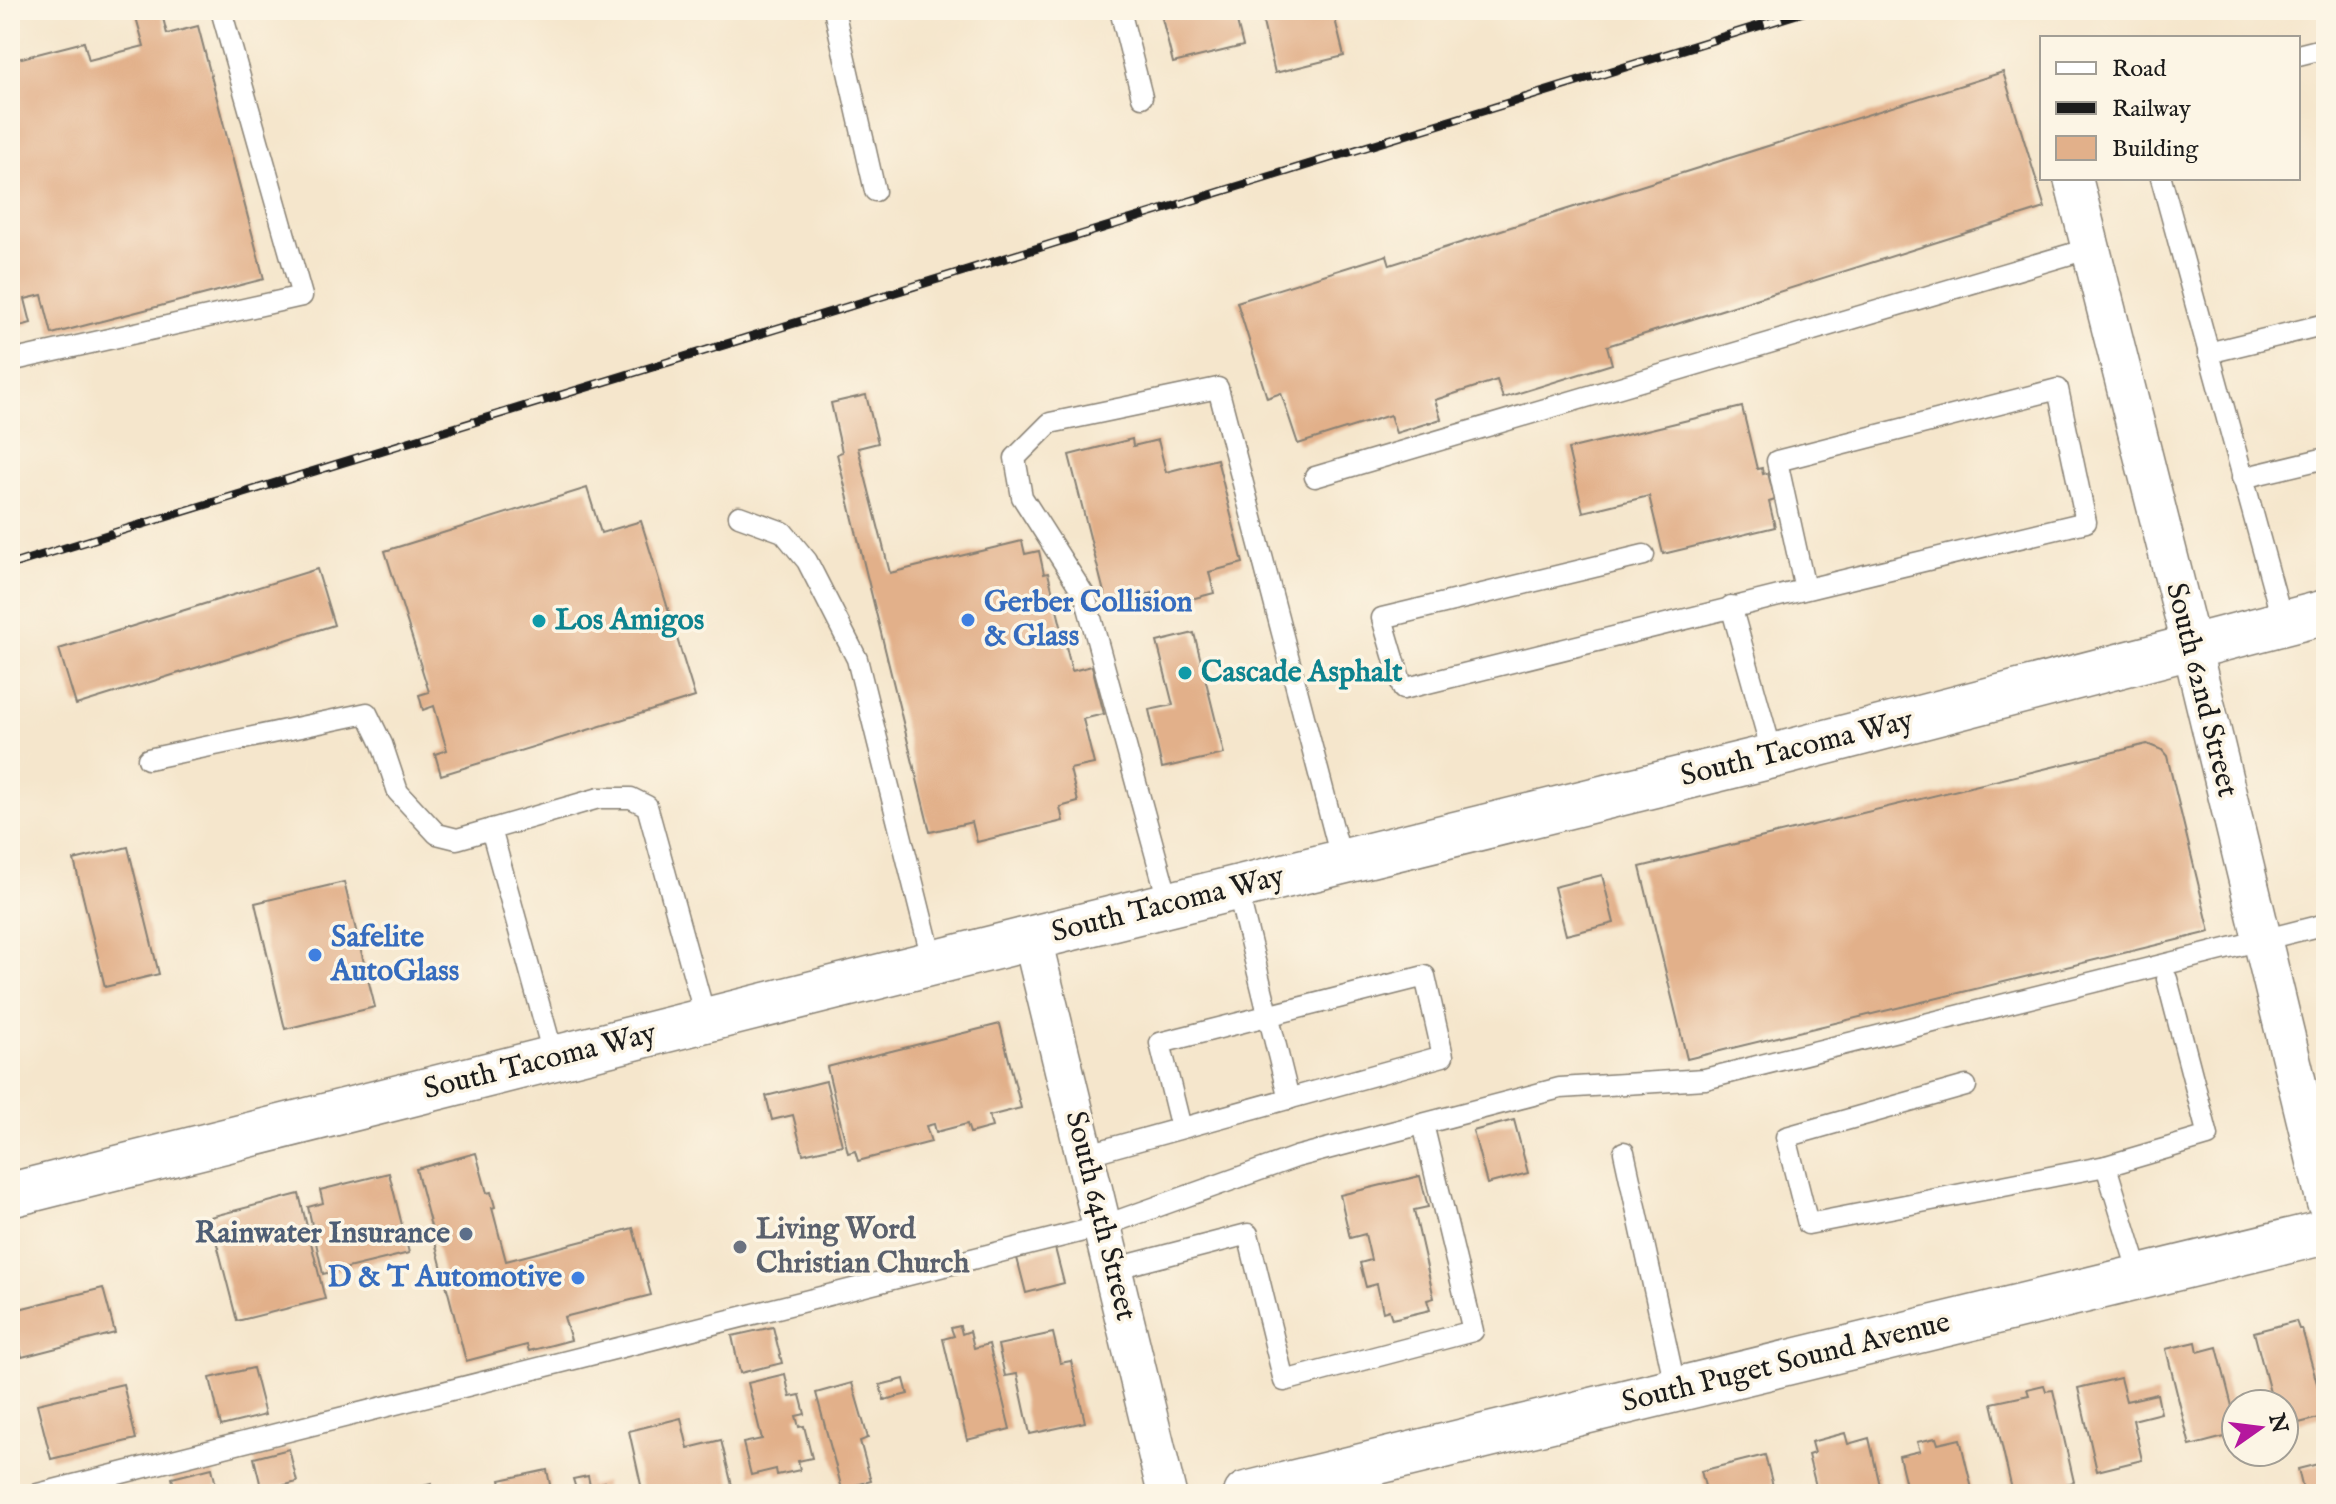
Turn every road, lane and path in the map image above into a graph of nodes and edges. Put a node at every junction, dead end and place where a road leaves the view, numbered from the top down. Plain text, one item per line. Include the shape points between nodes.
1 (221, 10) edge
2 (834, 10) edge
3 (1120, 10) edge
4 (2326, 48) edge
5 (2300, 54) edge
6 (1142, 97) dead end
7 (2074, 180) edge
8 (2162, 180) edge
9 (875, 191) dead end
10 (2091, 248) junction
11 (2326, 324) edge
12 (2208, 353) junction
13 (10, 361) edge
14 (2326, 458) edge
15 (1315, 477) dead end
16 (2242, 478) junction
17 (739, 516) dead end
18 (1644, 555) dead end
19 (1805, 589) junction
20 (1731, 606) junction
21 (2326, 612) edge
22 (2283, 623) junction
23 (2191, 645) junction
24 (1773, 756) junction
25 (148, 759) dead end
26 (491, 829) junction
27 (1342, 862) junction
28 (1237, 888) junction
29 (1169, 904) junction
30 (2326, 924) edge
31 (1032, 938) junction
32 (2262, 940) junction
33 (933, 963) junction
34 (2167, 979) dead end
35 (1268, 1016) junction
36 (706, 1020) junction
37 (554, 1058) junction
38 (1966, 1086) dead end
39 (1289, 1099) junction
40 (1423, 1124) junction
41 (1181, 1128) junction
42 (1624, 1152) dead end
43 (1085, 1155) junction
44 (2106, 1166) junction
45 (10, 1195) edge
46 (2326, 1203) edge
47 (1103, 1226) junction
48 (2326, 1232) edge
49 (1113, 1269) junction
50 (2140, 1277) junction
51 (1676, 1390) junction
52 (38, 1494) edge
53 (1167, 1494) edge
54 (1246, 1494) edge

1 - 13 lane via 302,296
2 - 9 lane
3 - 6 lane
4 - 5 lane
7 - 10 street, South 62nd Street
8 - 12 lane
10 - 15 lane
10 - 23 street, South 62nd Street
11 - 12 lane
12 - 16 lane
14 - 16 lane
16 - 22 lane
17 - 33 lane via 783,532 807,561 857,659
18 - 20 lane via 1382,618 1403,689
19 - 19 lane via 2086,522 2058,389 1777,461
19 - 20 lane
20 - 24 lane
21 - 22 main road, South Tacoma Way
22 - 23 main road, South Tacoma Way
23 - 24 main road, South Tacoma Way
23 - 32 street, South 62nd Street
24 - 27 main road, South Tacoma Way
25 - 26 lane via 367,713 398,792 437,834 457,839
26 - 36 lane via 599,798 631,798 647,806
26 - 37 lane
27 - 28 main road, South Tacoma Way
27 - 29 lane via 1218,388 1050,423 1015,458 1022,497 1085,596
28 - 29 main road, South Tacoma Way
28 - 35 lane
29 - 31 main road, South Tacoma Way
30 - 32 lane
31 - 33 main road, South Tacoma Way
31 - 43 street, South 64th Street
32 - 40 lane via 1705,1079 1560,1088
32 - 46 street, South 62nd Street
33 - 36 main road, South Tacoma Way
34 - 44 lane via 2208,1136
35 - 39 lane
35 - 39 lane via 1425,976 1443,1056
35 - 41 lane via 1160,1043
36 - 37 main road, South Tacoma Way
37 - 45 main road, South Tacoma Way
38 - 44 lane via 1786,1137 1808,1224
39 - 41 lane
40 - 47 lane via 1296,1157
40 - 49 lane via 1473,1331 1284,1381 1248,1234
41 - 43 lane
42 - 51 lane
43 - 47 street, South 64th Street
44 - 50 lane
47 - 49 street, South 64th Street
47 - 52 lane
48 - 50 main road, South Puget Sound Avenue
49 - 53 street, South 64th Street
50 - 51 main road, South Puget Sound Avenue
51 - 54 main road, South Puget Sound Avenue

